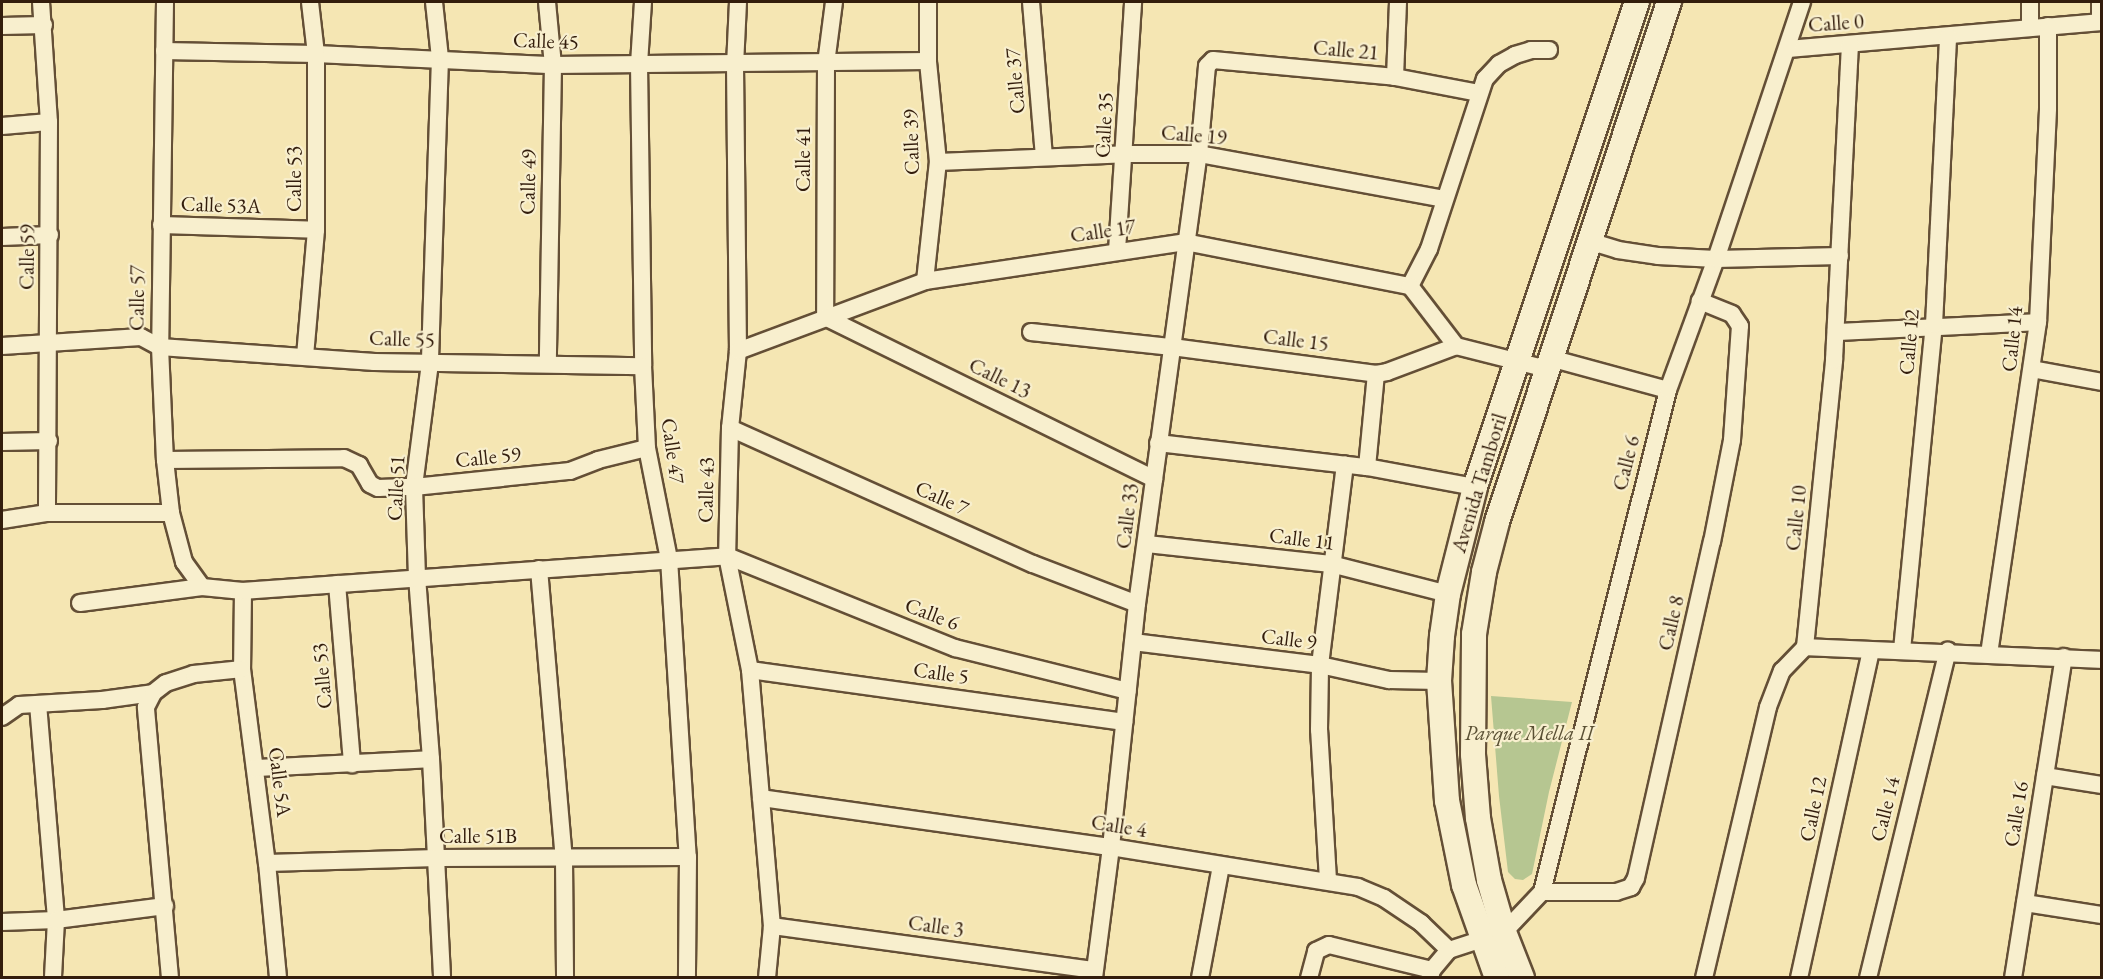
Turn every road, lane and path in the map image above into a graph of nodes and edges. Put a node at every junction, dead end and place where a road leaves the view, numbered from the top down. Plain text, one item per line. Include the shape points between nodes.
1 (41, 2) edge
2 (165, 2) edge
3 (310, 2) edge
4 (434, 2) edge
5 (547, 2) edge
6 (643, 2) edge
7 (738, 2) edge
8 (834, 2) edge
9 (928, 2) edge
10 (1030, 2) edge
11 (1133, 2) edge
12 (1398, 2) edge
13 (1637, 2) edge
14 (1669, 2) edge
15 (1802, 2) edge
16 (2030, 2) edge
17 (2100, 2) edge
18 (2101, 22) edge
19 (44, 25) junction
20 (2, 26) edge
21 (2048, 26) junction
22 (2030, 28) junction
23 (1948, 36) junction
24 (1850, 44) junction
25 (1788, 49) junction
26 (1550, 50) dead end
27 (164, 51) junction
28 (316, 54) junction
29 (440, 58) junction
30 (928, 61) junction
31 (1209, 62) joint
32 (639, 64) junction
33 (826, 64) junction
34 (553, 65) junction
35 (735, 65) junction
36 (1395, 77) junction
37 (1479, 93) junction
38 (50, 122) junction
39 (2, 126) edge
40 (1125, 154) junction
41 (1198, 154) junction
42 (1044, 156) junction
43 (938, 162) junction
44 (1443, 199) junction
45 (161, 225) junction
46 (316, 230) junction
47 (50, 236) junction
48 (2, 237) edge
49 (1589, 241) junction
50 (1185, 242) junction
51 (1118, 251) junction
52 (1840, 256) junction
53 (1716, 259) junction
54 (925, 281) junction
55 (1410, 286) junction
56 (1700, 301) junction
57 (825, 318) junction
58 (2038, 322) junction
59 (1934, 325) junction
60 (1031, 332) dead end
61 (1836, 332) junction
62 (48, 343) junction
63 (2, 346) edge
64 (1456, 346) junction
65 (160, 347) junction
66 (1172, 347) junction
67 (738, 351) junction
68 (305, 356) junction
69 (1517, 361) junction
70 (430, 363) junction
71 (548, 364) junction
72 (1549, 364) junction
73 (643, 366) junction
74 (2032, 369) junction
75 (1376, 374) junction
76 (2102, 382) edge
77 (1668, 390) junction
78 (730, 428) junction
79 (50, 441) junction
80 (2, 442) edge
81 (1158, 443) junction
82 (647, 448) junction
83 (165, 460) junction
84 (1345, 465) junction
85 (1367, 468) junction
86 (1154, 479) junction
87 (1475, 486) junction
88 (414, 487) junction
89 (47, 513) junction
90 (171, 513) junction
91 (2, 520) edge
92 (1147, 544) junction
93 (727, 556) junction
94 (669, 560) junction
95 (1331, 564) junction
96 (539, 569) junction
97 (417, 577) junction
98 (337, 584) junction
99 (202, 587) junction
100 (243, 591) junction
101 (1448, 594) junction
102 (80, 603) dead end
103 (1137, 604) junction
104 (1133, 642) junction
105 (1805, 647) junction
106 (1902, 650) junction
107 (1871, 651) junction
108 (1948, 651) junction
109 (1989, 654) junction
110 (2064, 657) junction
111 (2102, 660) edge
112 (1320, 665) junction
113 (242, 669) junction
114 (750, 670) junction
115 (1439, 681) junction
116 (1128, 691) junction
117 (153, 693) junction
118 (38, 704) junction
119 (2, 717) edge
120 (1124, 722) junction
121 (431, 759) junction
122 (352, 764) junction
123 (255, 768) junction
124 (2045, 776) junction
125 (2102, 785) edge
126 (761, 798) junction
127 (1111, 847) junction
128 (688, 857) junction
129 (437, 858) junction
130 (564, 859) junction
131 (267, 863) junction
132 (1221, 866) junction
133 (1328, 880) junction
134 (1542, 892) junction
135 (2025, 903) junction
136 (165, 906) junction
137 (2102, 915) edge
138 (56, 920) junction
139 (2, 922) edge
140 (772, 926) junction
141 (1493, 936) junction
142 (1449, 950) junction
143 (1094, 974) edge
144 (1431, 974) edge
145 (53, 978) edge
146 (170, 978) edge
147 (278, 978) edge
148 (442, 978) edge
149 (565, 978) edge
150 (687, 978) edge
151 (767, 978) edge
152 (1200, 978) edge
153 (1309, 978) edge
154 (1497, 978) edge
155 (1522, 978) edge
156 (1704, 978) edge
157 (1799, 978) edge
158 (1868, 978) edge
159 (2013, 978) edge

1 - 19 street, Calle 59
2 - 27 street, Calle 57
3 - 28 street, Calle 53
4 - 29 street, Calle 51
5 - 34 street, Calle 49
6 - 32 street, Calle 47
7 - 35 street, Calle 43
8 - 33 street, Calle 41
9 - 30 street, Calle 39
10 - 42 street, Calle 37
11 - 40 street, Calle 35
12 - 36 street
13 - 69 main road, Avenida Tamboril
14 - 49 main road, Avenida Tamboril
15 - 25 street, Calle 6
16 - 22 street
17 - 18 street
18 - 21 street, Calle 0
19 - 20 street
19 - 38 street, Calle 59
21 - 22 street, Calle 0
21 - 58 street, Calle 14
22 - 23 street, Calle 0
23 - 24 street, Calle 0
23 - 59 street, Calle 12
24 - 25 street, Calle 0
24 - 52 street, Calle 10
25 - 53 street, Calle 6
26 - 37 street via 1531,50 1499,64 1485,79
27 - 28 street, Calle 45
27 - 45 street, Calle 57
28 - 29 street, Calle 45
28 - 46 street, Calle 53
29 - 34 street, Calle 45
29 - 70 street, Calle 51
30 - 33 street, Calle 45
30 - 43 street, Calle 39
31 - 36 street, Calle 21
31 - 41 street, Calle 33
32 - 34 street, Calle 45
32 - 35 street, Calle 45
32 - 73 street, Calle 47
33 - 35 street, Calle 45
33 - 57 street, Calle 41
34 - 71 street, Calle 49
35 - 67 street, Calle 43
36 - 37 street, Calle 21
37 - 44 street
38 - 39 street
38 - 47 street, Calle 59
40 - 41 street, Calle 19
40 - 42 street, Calle 19
40 - 51 street, Calle 35
41 - 44 street, Calle 19
41 - 50 street, Calle 33
42 - 43 street, Calle 19
43 - 54 street, Calle 39
44 - 55 street via 1429,249
45 - 46 street, Calle 53A
45 - 65 street, Calle 57
46 - 68 street, Calle 53
47 - 48 street
47 - 62 street, Calle 59
49 - 53 street via 1643,255
49 - 72 main road, Avenida Tamboril
50 - 51 street, Calle 17
50 - 55 street, Calle 17
50 - 66 street, Calle 33
51 - 54 street, Calle 17
52 - 53 street
52 - 61 street, Calle 10
53 - 56 street, Calle 6
54 - 57 street, Calle 17
55 - 64 street
56 - 77 street, Calle 6
56 - 134 street, Calle 8 via 1732,314 1740,326 1732,440 1636,878 1631,887 1616,892
57 - 67 street, Calle 17
57 - 86 street, Calle 13
58 - 59 street
58 - 74 street, Calle 14
59 - 61 street
59 - 106 street, Calle 12
60 - 66 street, Calle 15
61 - 105 street, Calle 10
62 - 63 street, Calle 55
62 - 65 street, Calle 55 via 141,337
62 - 79 street, Calle 59
64 - 69 street
64 - 75 street, Calle 15
65 - 68 street, Calle 55
65 - 83 street, Calle 57
66 - 75 street, Calle 15
66 - 81 street, Calle 33
67 - 78 street, Calle 43
68 - 70 street, Calle 55
69 - 72 street
69 - 87 main road, Avenida Tamboril
70 - 71 street, Calle 55
70 - 88 street, Calle 51
71 - 73 street, Calle 55
72 - 77 street
72 - 141 main road, Avenida Tamboril via 1497,522 1474,634 1473,754
73 - 82 street, Calle 47
74 - 76 street
74 - 109 street, Calle 14
75 - 85 street
77 - 134 street, Calle 6
78 - 93 street, Calle 43
78 - 103 street, Calle 7 via 1033,564
79 - 80 street
79 - 89 street, Calle 59
81 - 84 street
81 - 86 street, Calle 33
82 - 88 street, Calle 59 via 570,471
82 - 94 street, Calle 47
83 - 88 street, Calle 59 via 344,458 359,465 370,484 378,488
83 - 90 street, Calle 57
84 - 85 street
84 - 95 street
85 - 87 street
86 - 92 street, Calle 33
87 - 101 main road, Avenida Tamboril
88 - 97 street, Calle 51
89 - 90 street
89 - 91 street
90 - 99 street, Calle 57 via 184,562
92 - 95 street, Calle 11
92 - 103 street, Calle 33
93 - 94 street
93 - 114 street, Calle 43
93 - 116 street, Calle 6 via 955,648
94 - 96 street
94 - 128 street, Calle 47
95 - 101 street, Calle 11
95 - 112 street
96 - 97 street
96 - 130 street
97 - 98 street
97 - 121 street, Calle 51
98 - 100 street
98 - 122 street, Calle 53
99 - 100 street
99 - 102 street
100 - 113 street, Calle 5A
101 - 115 main road, Avenida Tamboril
103 - 104 street, Calle 33
104 - 112 street, Calle 9
104 - 116 street, Calle 33
105 - 107 street
105 - 156 street via 1782,671 1768,707
106 - 107 street
106 - 108 street
107 - 157 street, Calle 12
108 - 109 street
108 - 158 street, Calle 14
109 - 110 street
110 - 111 street
110 - 124 street, Calle 16
112 - 115 street, Calle 9 via 1389,680
112 - 133 street via 1319,730
113 - 117 street via 194,674 166,683
113 - 123 street, Calle 5A
114 - 120 street, Calle 5
114 - 126 street, Calle 43
115 - 141 main road, Avenida Tamboril via 1447,801 1464,885
116 - 120 street, Calle 33
117 - 118 street
117 - 136 street via 146,707
118 - 119 street via 19,705
118 - 138 street
120 - 127 street, Calle 33
121 - 122 street
121 - 129 street, Calle 51
122 - 123 street
123 - 131 street, Calle 5A
124 - 125 street
124 - 135 street, Calle 16
126 - 127 street, Calle 4
126 - 140 street, Calle 43
127 - 132 street, Calle 4
127 - 143 street, Calle 33
128 - 130 street, Calle 51B
128 - 150 street, Calle 47
129 - 130 street, Calle 51B
129 - 131 street, Calle 51B
129 - 148 street, Calle 51
130 - 149 street
131 - 147 street, Calle 5A
132 - 133 street, Calle 4
132 - 152 street
133 - 142 street, Calle 4 via 1384,898 1421,923
134 - 141 street, Calle 6
135 - 137 street
135 - 159 street, Calle 16
136 - 138 street
136 - 146 street
138 - 139 street
138 - 145 street
140 - 143 street, Calle 3
140 - 151 street, Calle 43
141 - 142 street
141 - 154 main road, Avenida Tamboril
141 - 155 main road, Avenida Tamboril
142 - 144 street
144 - 153 street via 1329,945 1316,951

